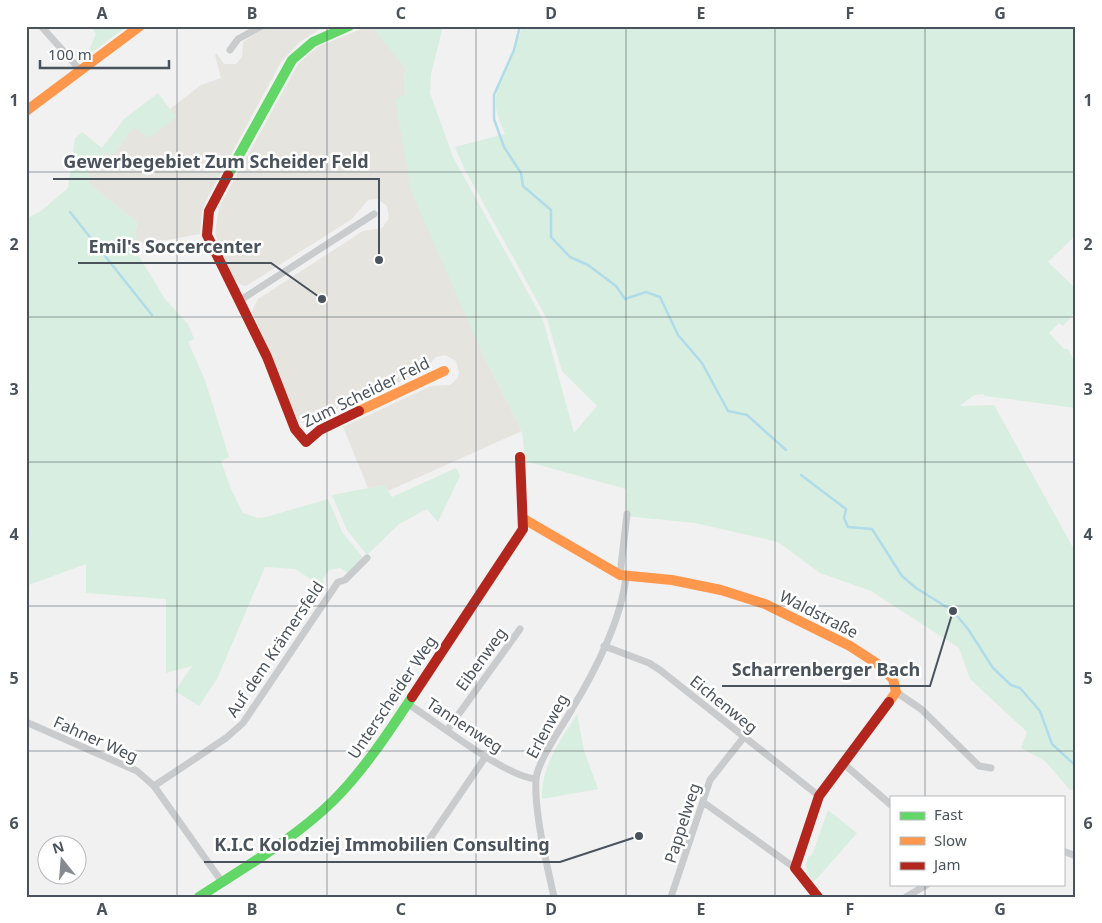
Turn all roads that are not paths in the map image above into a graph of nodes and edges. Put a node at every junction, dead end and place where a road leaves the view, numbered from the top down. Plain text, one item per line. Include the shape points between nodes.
1 (41, 26) edge
2 (140, 26) edge
3 (262, 26) edge
4 (349, 26) edge
5 (337, 28) edge
6 (230, 50) dead end
7 (81, 70) junction
8 (26, 111) edge
9 (374, 214) dead end
10 (239, 301) junction
11 (444, 371) dead end
12 (520, 457) dead end
13 (627, 514) dead end
14 (524, 519) junction
15 (367, 558) dead end
16 (623, 576) junction
17 (520, 629) dead end
18 (604, 646) junction
19 (896, 692) junction
20 (408, 704) junction
21 (26, 722) edge
22 (448, 729) junction
23 (744, 737) junction
24 (486, 756) junction
25 (844, 764) junction
26 (992, 768) dead end
27 (536, 779) junction
28 (154, 786) junction
29 (819, 796) junction
30 (703, 802) junction
31 (890, 804) edge
32 (422, 850) dead end
33 (1064, 851) edge
34 (1076, 856) edge
35 (795, 868) junction
36 (222, 882) junction
37 (925, 886) edge
38 (199, 897) edge
39 (554, 897) edge
40 (671, 897) edge
41 (818, 897) edge
42 (906, 897) edge

1 - 7 street
2 - 7 street
3 - 6 street via 238,39
4 - 5 street, Zum Scheider Feld
5 - 10 street, Zum Scheider Feld via 311,41 285,69 210,211 207,235
7 - 8 street
9 - 10 street
10 - 11 street, Zum Scheider Feld via 267,357 295,429 306,442 320,430
12 - 14 street, Unterscheider Weg
13 - 16 street
14 - 16 street, Waldstraße
14 - 20 street, Unterscheider Weg via 523,529
15 - 28 street, Auf dem Krämersfeld via 345,580 338,582 243,723
16 - 18 street, Erlenweg via 624,593
16 - 19 street, Waldstraße via 672,580 721,590 765,604 850,646 880,665 893,679
17 - 22 street, Eibenweg
18 - 23 street, Eichenweg via 650,663
18 - 27 street, Erlenweg via 574,707 549,747
19 - 25 street
19 - 26 street via 921,709 979,766
20 - 22 street, Tannenweg
20 - 36 street, Unterscheider Weg via 372,756 334,800 300,830
21 - 28 street, Fahner Weg via 137,771
22 - 24 street, Tannenweg
23 - 29 street, Eichenweg
23 - 30 street, Pappelweg via 710,780
24 - 27 street, Tannenweg via 524,778
24 - 32 street
25 - 29 street
25 - 31 street
27 - 39 street, Erlenweg
28 - 36 street, Fahner Weg
29 - 35 street
30 - 35 street
30 - 40 street, Pappelweg
33 - 34 street
35 - 41 street
36 - 38 street, Unterscheider Weg
37 - 42 street

